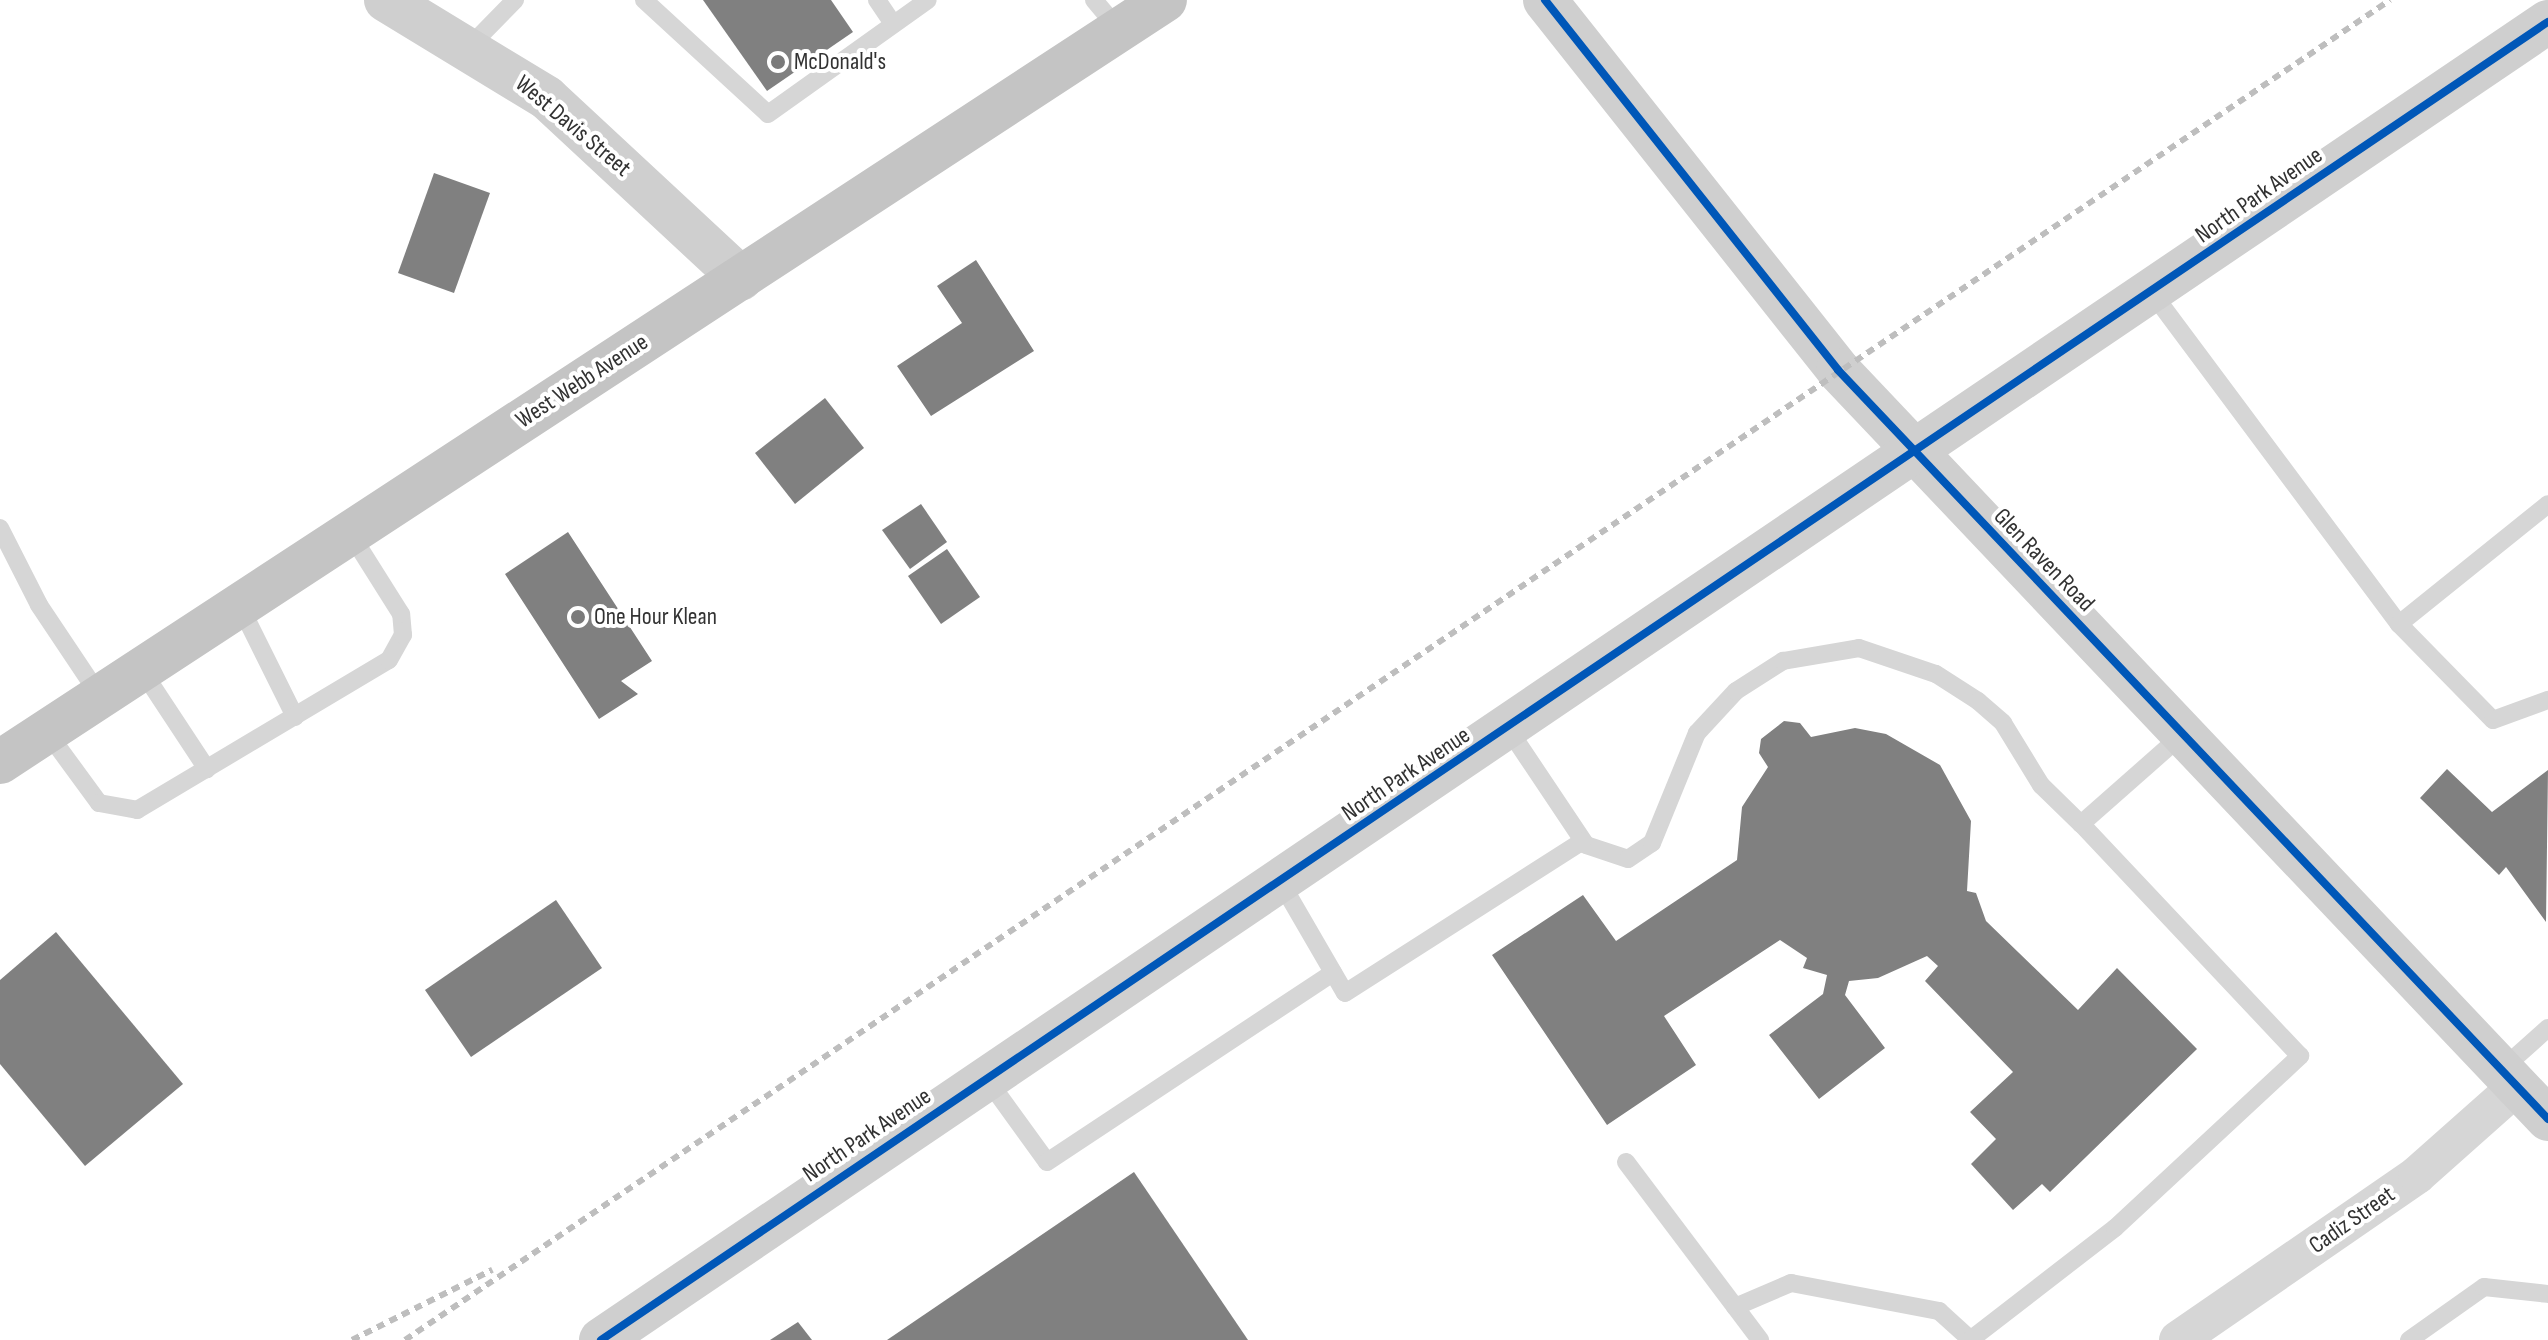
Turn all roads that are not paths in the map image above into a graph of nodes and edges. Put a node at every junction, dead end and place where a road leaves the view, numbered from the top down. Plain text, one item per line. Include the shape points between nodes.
1 (386, 0) edge
2 (515, 0) edge
3 (644, 0) edge
4 (877, 0) edge
5 (928, 0) edge
6 (1165, 0) edge
7 (1545, 0) edge
8 (1107, 15) edge
9 (2548, 22) edge
10 (893, 24) junction
11 (471, 45) junction
12 (741, 278) junction
13 (2153, 294) junction
14 (1915, 454) junction
15 (2548, 504) edge
16 (0, 528) edge
17 (348, 531) junction
18 (239, 604) junction
19 (2399, 624) junction
20 (141, 669) junction
21 (100, 696) junction
22 (2548, 700) edge
23 (295, 717) junction
24 (1509, 730) junction
25 (46, 732) junction
26 (2183, 734) junction
27 (0, 762) edge
28 (207, 769) junction
29 (2081, 824) junction
30 (1583, 841) junction
31 (1280, 881) junction
32 (1333, 973) junction
33 (2548, 1028) edge
34 (986, 1078) junction
35 (2508, 1079) junction
36 (2548, 1119) edge
37 (1626, 1162) dead end
38 (2548, 1294) edge
39 (1735, 1307) junction
40 (2188, 1337) edge
41 (601, 1340) edge
42 (1760, 1340) edge
43 (1970, 1340) edge
44 (2409, 1340) edge

1 - 11 street, West Davis Street
2 - 11 lane
3 - 10 lane via 768,114
4 - 10 lane
5 - 10 lane
6 - 8 highway, West Webb Avenue
7 - 14 street, Glen Raven Road via 1838,370
8 - 12 highway, West Webb Avenue
9 - 13 street, North Park Avenue
11 - 12 street, West Davis Street via 547,98
12 - 17 highway, West Webb Avenue
13 - 14 street, North Park Avenue
13 - 19 lane
14 - 24 street, North Park Avenue
14 - 26 street, Glen Raven Road
15 - 19 lane
16 - 21 lane via 39,605
17 - 18 highway, West Webb Avenue
17 - 23 lane via 401,614 403,635 389,660
18 - 20 highway, West Webb Avenue
18 - 23 lane
19 - 22 lane via 2493,720
20 - 21 highway, West Webb Avenue
20 - 28 lane
21 - 25 highway, West Webb Avenue
23 - 28 lane
24 - 30 lane
24 - 31 street, North Park Avenue
25 - 27 highway, West Webb Avenue
25 - 28 lane via 99,803 120,812 137,810
26 - 29 lane
26 - 35 street, Glen Raven Road
29 - 30 lane via 2041,785 2003,723 1978,701 1900,660 1827,648 1783,661 1736,691 1697,733 1662,822 1640,854 1606,854
29 - 43 lane via 2300,1056 2115,1228
30 - 32 lane via 1345,993
31 - 32 lane
31 - 34 street, North Park Avenue
32 - 34 lane via 1047,1162
33 - 35 lane
34 - 41 street, North Park Avenue
35 - 36 street, Glen Raven Road
35 - 40 street, Cadiz Street via 2417,1175
37 - 39 lane
38 - 44 lane via 2484,1287
39 - 42 lane
39 - 43 lane via 1791,1283 1939,1311

